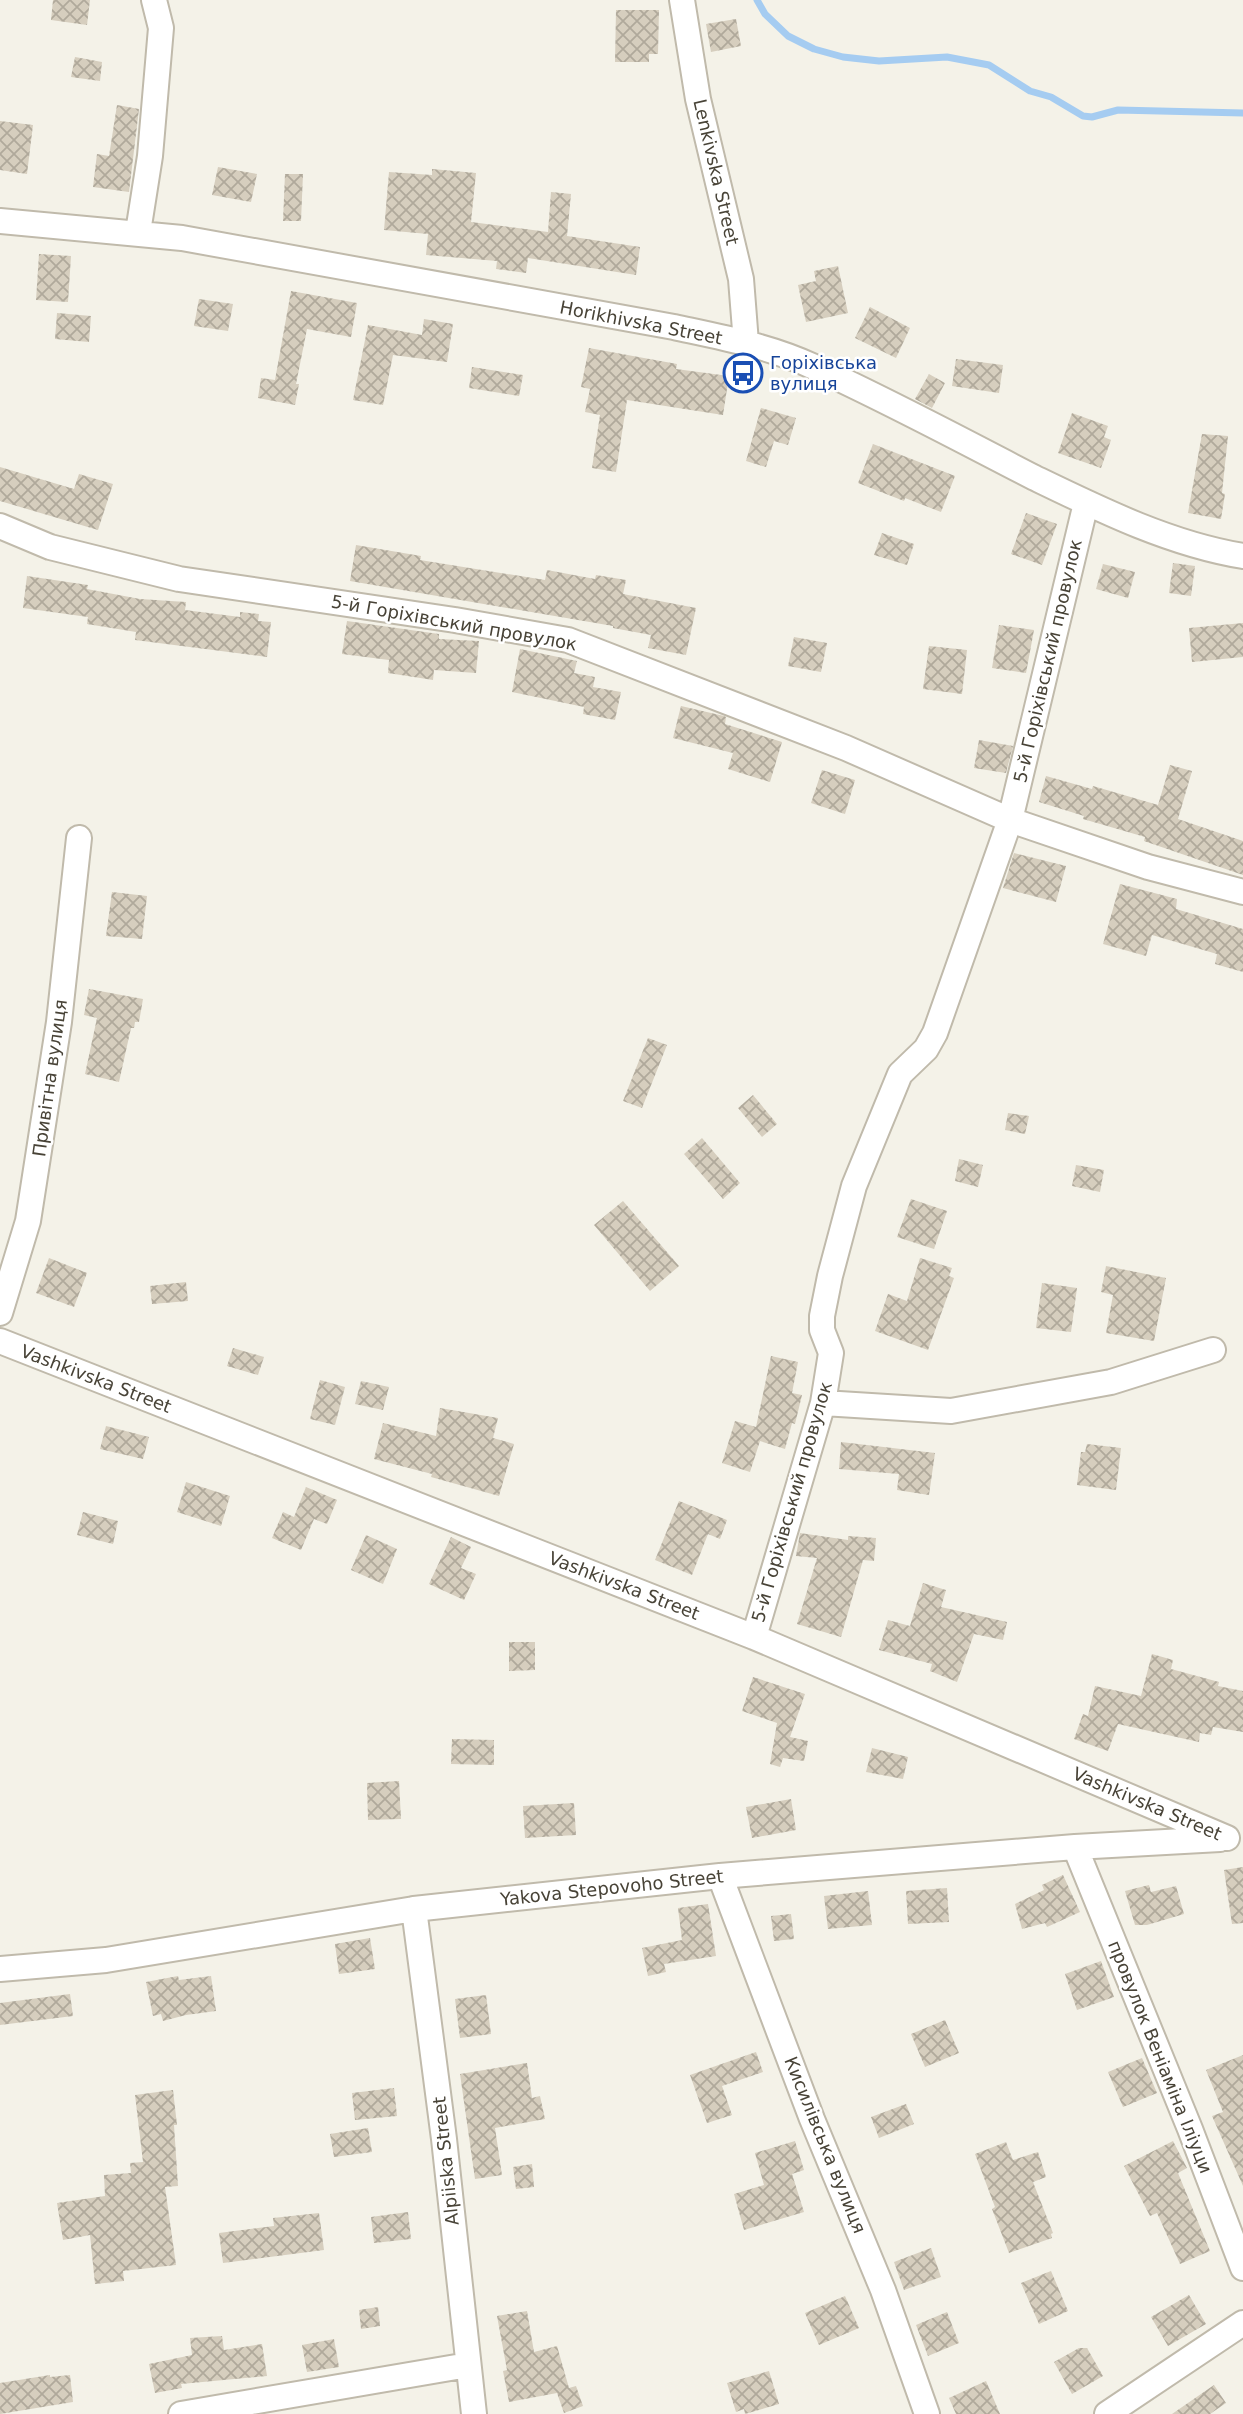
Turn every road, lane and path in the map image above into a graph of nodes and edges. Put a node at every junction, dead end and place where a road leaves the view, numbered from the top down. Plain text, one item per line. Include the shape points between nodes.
1 (154, 0) edge
2 (682, 0) edge
3 (0, 221) edge
4 (138, 232) junction
5 (746, 343) junction
6 (1086, 503) junction
7 (0, 526) edge
8 (1243, 556) edge
9 (1010, 820) junction
10 (79, 838) dead end
11 (1243, 892) edge
12 (0, 1313) edge
13 (0, 1341) edge
14 (1213, 1350) dead end
15 (823, 1403) junction
16 (754, 1637) junction
17 (1235, 1838) edge
18 (1075, 1847) junction
19 (720, 1876) junction
20 (414, 1909) junction
21 (0, 1969) edge
22 (1243, 2268) edge
23 (1243, 2323) edge
24 (468, 2365) junction
25 (181, 2414) edge
26 (474, 2414) edge
27 (927, 2414) edge
28 (1107, 2414) edge

1 - 4 street via 161,28
2 - 5 street, Lenkivska Street via 698,99 741,279
3 - 4 street, Horikhivska Street
4 - 5 street, Horikhivska Street
5 - 6 street, Horikhivska Street via 810,365
6 - 8 street, Horikhivska Street via 1164,535
6 - 9 street, 5-й Горіхівський провулок
7 - 9 street, 5-й Горіхівський провулок via 50,547 179,579 568,640 846,748
9 - 11 street via 1148,867
9 - 15 street, 5-й Горіхівський провулок via 935,1033 926,1049 900,1074 853,1186 822,1316 831,1353
10 - 12 street, Привітна вулиця via 59,1022 28,1221
13 - 16 street, Vashkivska Street
14 - 15 street via 1111,1382 951,1410
15 - 16 street, 5-й Горіхівський провулок
16 - 17 street, Vashkivska Street
17 - 18 street, Yakova Stepovoho Street
18 - 19 street, Yakova Stepovoho Street
18 - 22 street, провулок Веніаміна Іліуци
19 - 20 street, Yakova Stepovoho Street
19 - 27 street, Кисилівська вулиця
20 - 21 street, Yakova Stepovoho Street via 106,1960
20 - 24 street, Alpiiska Street
23 - 28 street
24 - 25 street
24 - 26 street, Alpiiska Street

